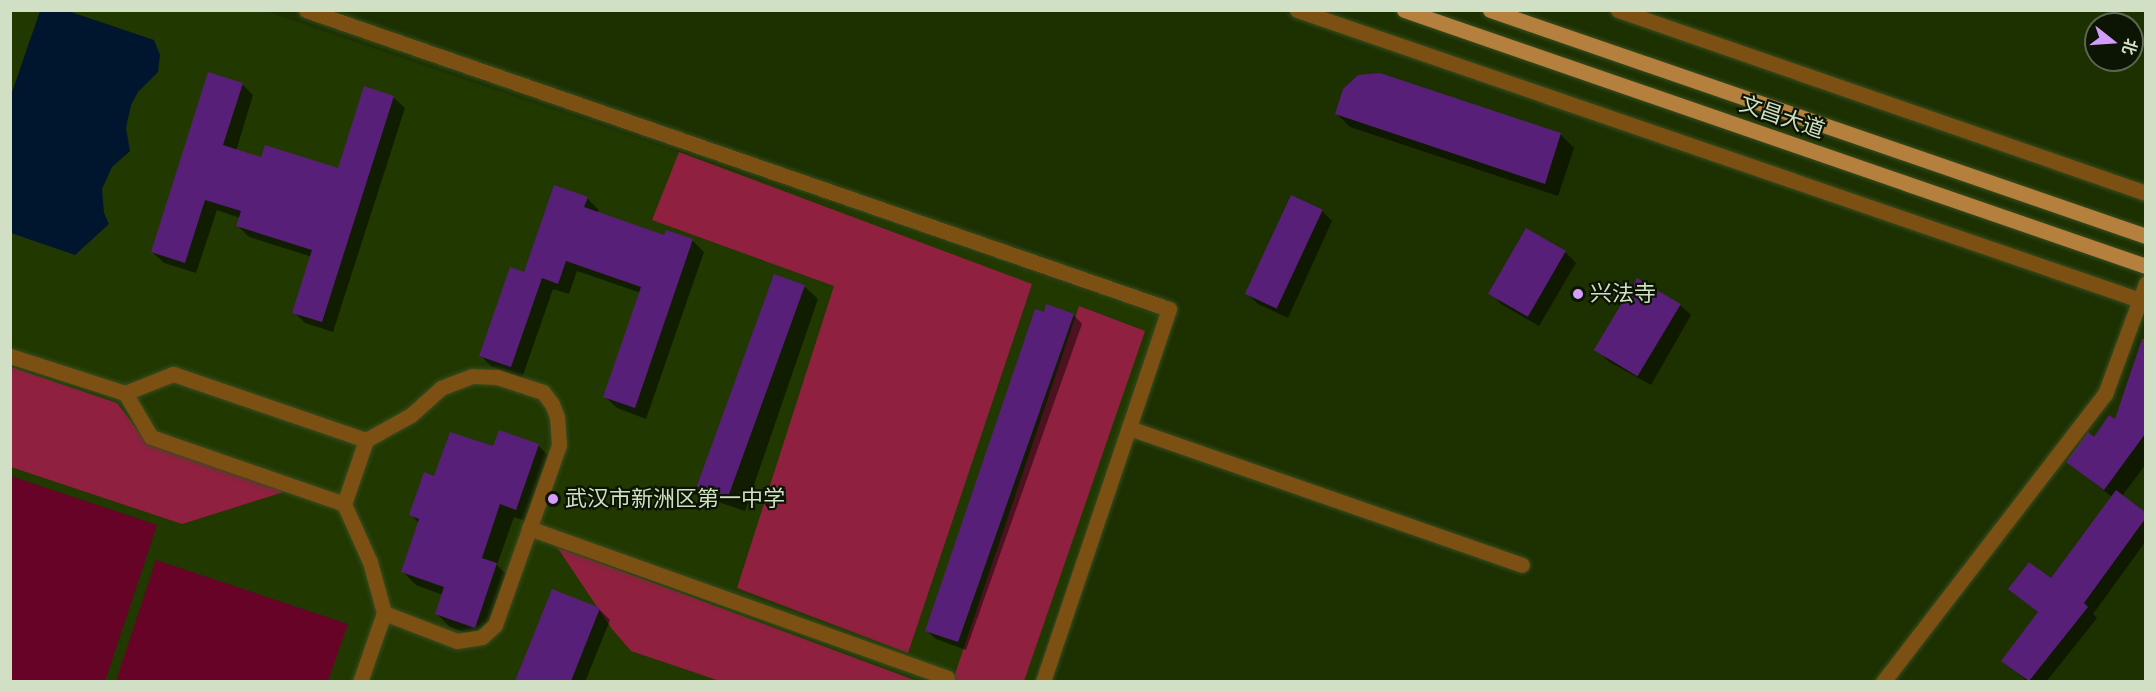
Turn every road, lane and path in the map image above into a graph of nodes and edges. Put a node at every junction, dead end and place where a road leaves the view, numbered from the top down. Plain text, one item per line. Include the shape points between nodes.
1 (306, 10) edge
2 (1297, 10) edge
3 (1404, 10) edge
4 (1490, 10) edge
5 (1618, 10) edge
6 (2145, 193) edge
7 (2145, 236) edge
8 (2145, 266) edge
9 (2145, 283) edge
10 (2142, 301) edge
11 (10, 356) edge
12 (125, 393) junction
13 (1129, 428) junction
14 (366, 440) junction
15 (345, 504) junction
16 (529, 528) junction
17 (1522, 565) dead end
18 (384, 613) junction
19 (947, 678) dead end
20 (360, 681) edge
21 (1043, 681) edge
22 (1883, 681) edge

1 - 13 street via 1169,309
2 - 10 street
3 - 8 main road, 文昌大道
4 - 7 main road, 文昌大道
5 - 6 street
9 - 10 street
10 - 22 street via 2104,394
11 - 12 street
12 - 14 street via 173,374
12 - 15 street via 151,438
13 - 17 street
13 - 21 street
14 - 15 street
14 - 16 street via 411,415 441,388 472,376 497,377 543,392 557,417 559,445
15 - 18 street via 370,562
16 - 18 street via 495,625 482,637 457,641
16 - 19 street
18 - 20 street

